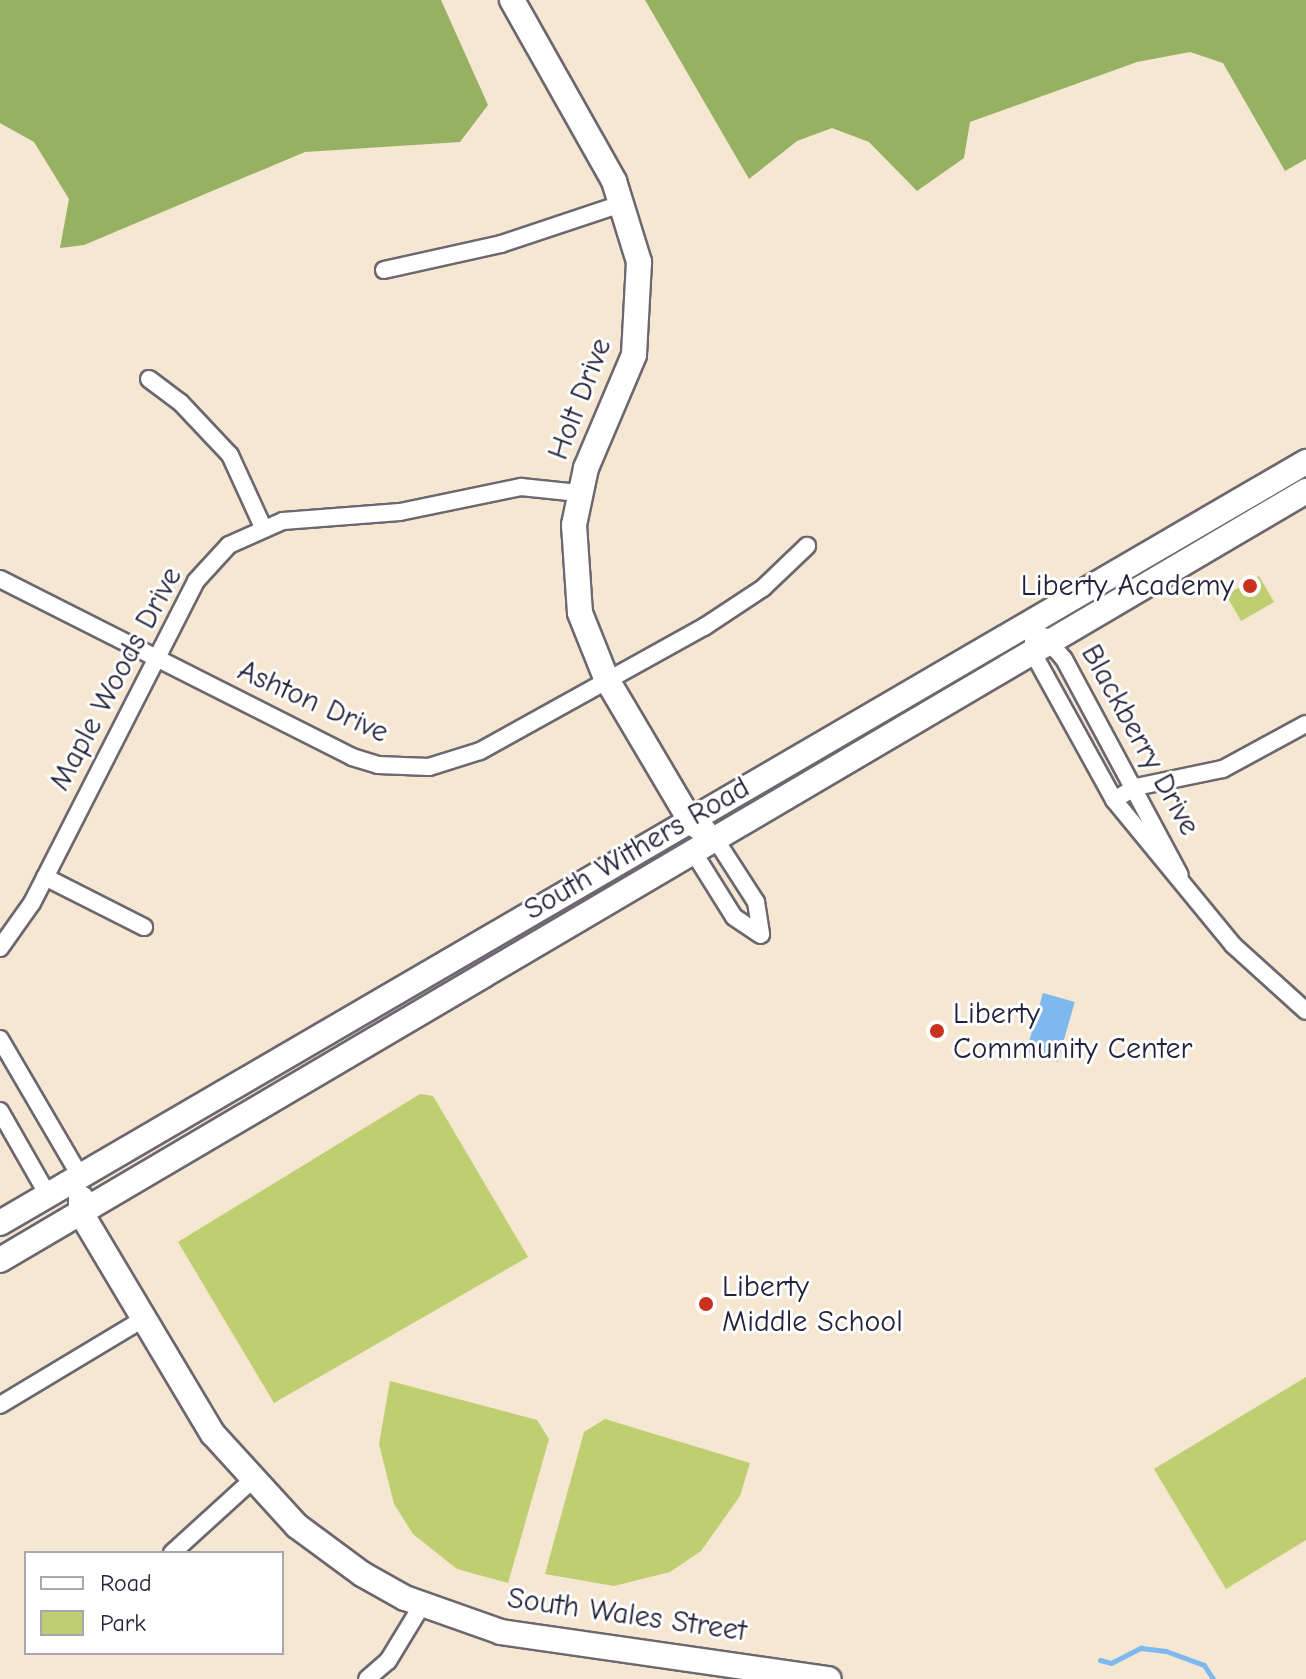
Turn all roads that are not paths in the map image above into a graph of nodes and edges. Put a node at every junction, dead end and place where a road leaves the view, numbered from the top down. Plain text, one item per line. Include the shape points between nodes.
1 (512, 0) edge
2 (624, 203) junction
3 (384, 270) dead end
4 (149, 379) dead end
5 (1306, 462) edge
6 (1306, 491) edge
7 (579, 493) junction
8 (263, 527) junction
9 (807, 546) dead end
10 (0, 579) edge
11 (1039, 637) junction
12 (156, 658) junction
13 (606, 678) junction
14 (1306, 724) edge
15 (1136, 787) junction
16 (1114, 800) junction
17 (691, 822) junction
18 (716, 840) junction
19 (694, 853) junction
20 (45, 877) junction
21 (1183, 884) junction
22 (144, 927) dead end
23 (0, 948) edge
24 (1306, 1011) edge
25 (0, 1039) edge
26 (0, 1111) edge
27 (80, 1176) junction
28 (48, 1195) junction
29 (81, 1213) junction
30 (0, 1223) edge
31 (0, 1260) edge
32 (143, 1319) junction
33 (0, 1405) edge
34 (251, 1481) junction
35 (174, 1551) edge
36 (422, 1605) junction
37 (367, 1679) edge
38 (829, 1679) edge

1 - 2 main road, Holt Drive
2 - 3 street via 501,244
2 - 7 main road, Holt Drive via 639,262 639,324 624,387
4 - 8 street via 180,402 230,455
5 - 11 main road, South Withers Road
6 - 11 main road, South Withers Road
7 - 8 street, Maple Woods Drive via 509,488 400,512
7 - 13 main road, Holt Drive via 575,587
8 - 12 street, Maple Woods Drive via 210,562
9 - 13 street, Ashton Drive via 732,610
10 - 12 street, Ashton Drive
11 - 15 street, Blackberry Drive
11 - 16 street, Blackberry Drive
11 - 17 main road, South Withers Road
11 - 18 main road, South Withers Road
12 - 13 street, Ashton Drive via 352,757 405,768 455,762 480,751
12 - 20 street, Maple Woods Drive
13 - 17 main road, Holt Drive
14 - 15 street via 1223,769
15 - 16 street
15 - 21 street, Blackberry Drive
16 - 21 street, Blackberry Drive
17 - 18 main road, Holt Drive
17 - 19 main road, Holt Drive
17 - 27 main road, South Withers Road
18 - 19 main road, South Withers Road
18 - 19 street, Holt Drive via 756,902 761,935 734,917
19 - 29 main road, South Withers Road
20 - 22 street
20 - 23 street, Maple Woods Drive
21 - 24 street, Blackberry Drive via 1233,945
25 - 27 street
26 - 28 street
27 - 28 main road, South Withers Road
27 - 29 main road, South Wales Street
28 - 29 main road
28 - 30 main road, South Withers Road
29 - 31 main road, South Withers Road
29 - 32 main road, South Wales Street
32 - 33 street
32 - 34 main road, South Wales Street via 213,1434
34 - 35 street
34 - 36 main road, South Wales Street via 332,1554
36 - 37 street via 388,1661
36 - 38 main road, South Wales Street via 540,1640

